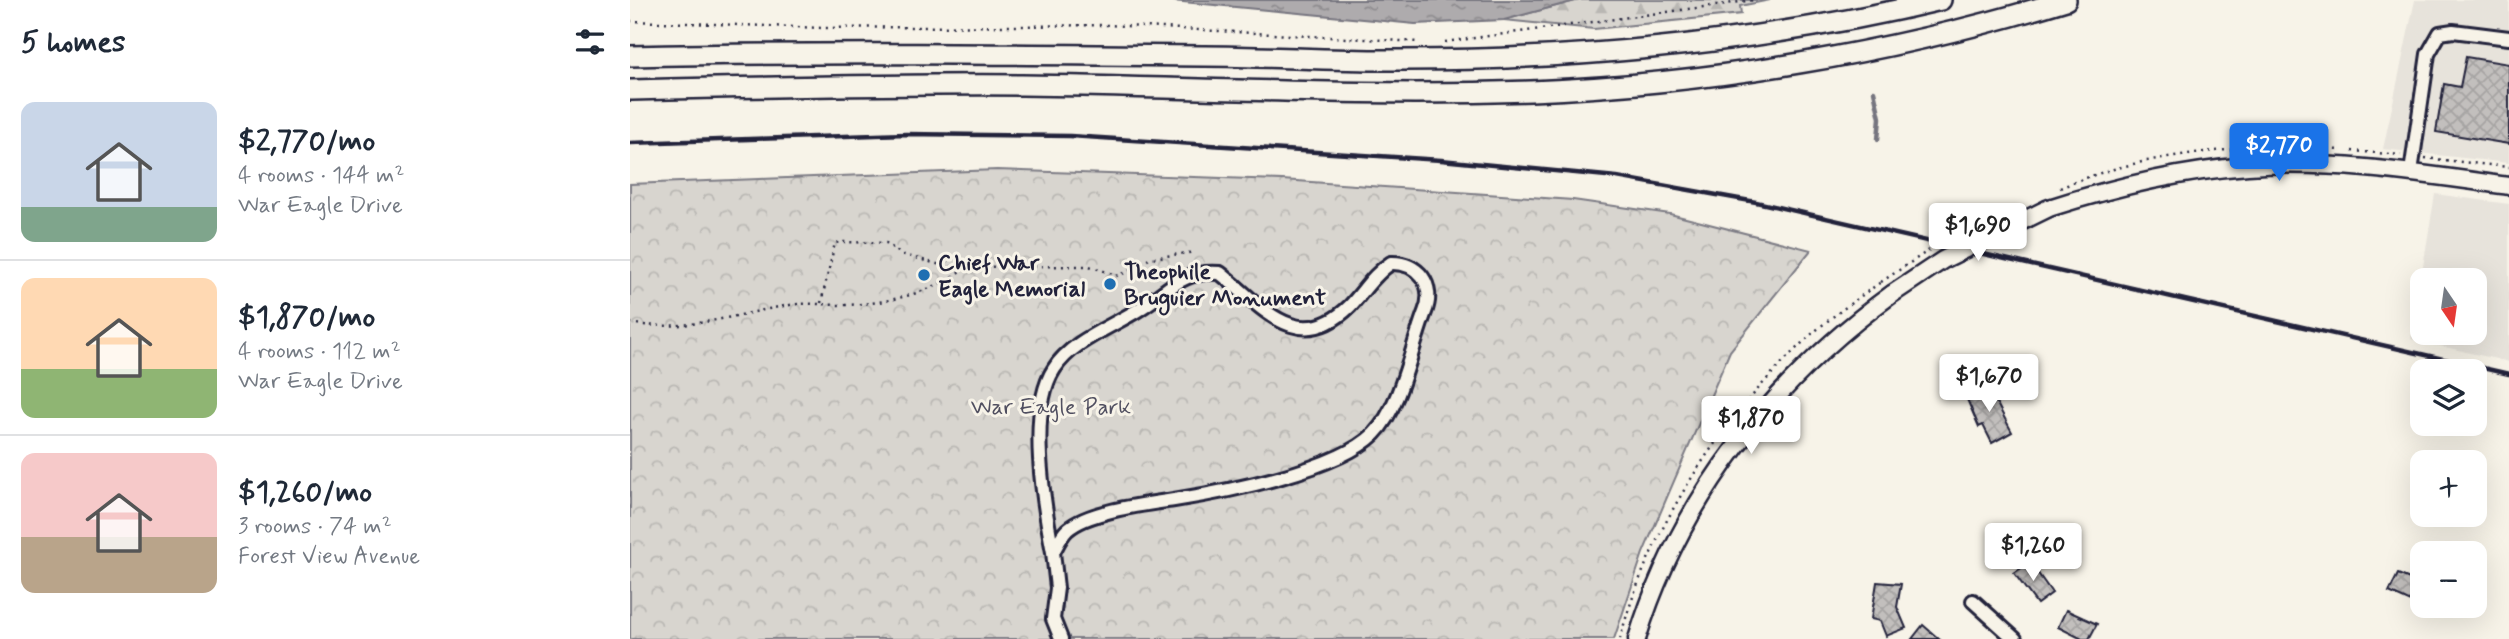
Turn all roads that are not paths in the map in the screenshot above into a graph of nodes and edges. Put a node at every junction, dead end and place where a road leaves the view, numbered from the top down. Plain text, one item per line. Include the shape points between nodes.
1 (1941, 0) edge
2 (2066, 0) edge
3 (2509, 38) edge
4 (630, 56) edge
5 (630, 90) edge
6 (2411, 172) junction
7 (2509, 186) edge
8 (1053, 552) junction
9 (1973, 601) dead end
10 (1061, 639) edge
11 (1637, 639) edge
12 (2015, 639) edge

1 - 4 highway via 1765,34 1533,57 1402,61 817,52
2 - 5 highway via 1910,41 1832,56 1646,82 1534,91 1396,94 1020,85
3 - 6 street via 2440,33 2428,54
6 - 7 main road
6 - 11 main road, bridge via 2299,165 2212,169 2136,183 2049,208 1954,255 1892,294 1813,358 1753,421 1680,533
8 - 8 street via 1068,529 1086,520 1269,480 1335,457 1374,434 1392,410 1427,308 1428,288 1420,271 1406,262 1391,263 1339,315 1304,327 1264,313 1220,273 1189,274 1073,351 1054,369 1042,399 1041,448
8 - 10 street via 1057,588 1053,619
9 - 12 street

